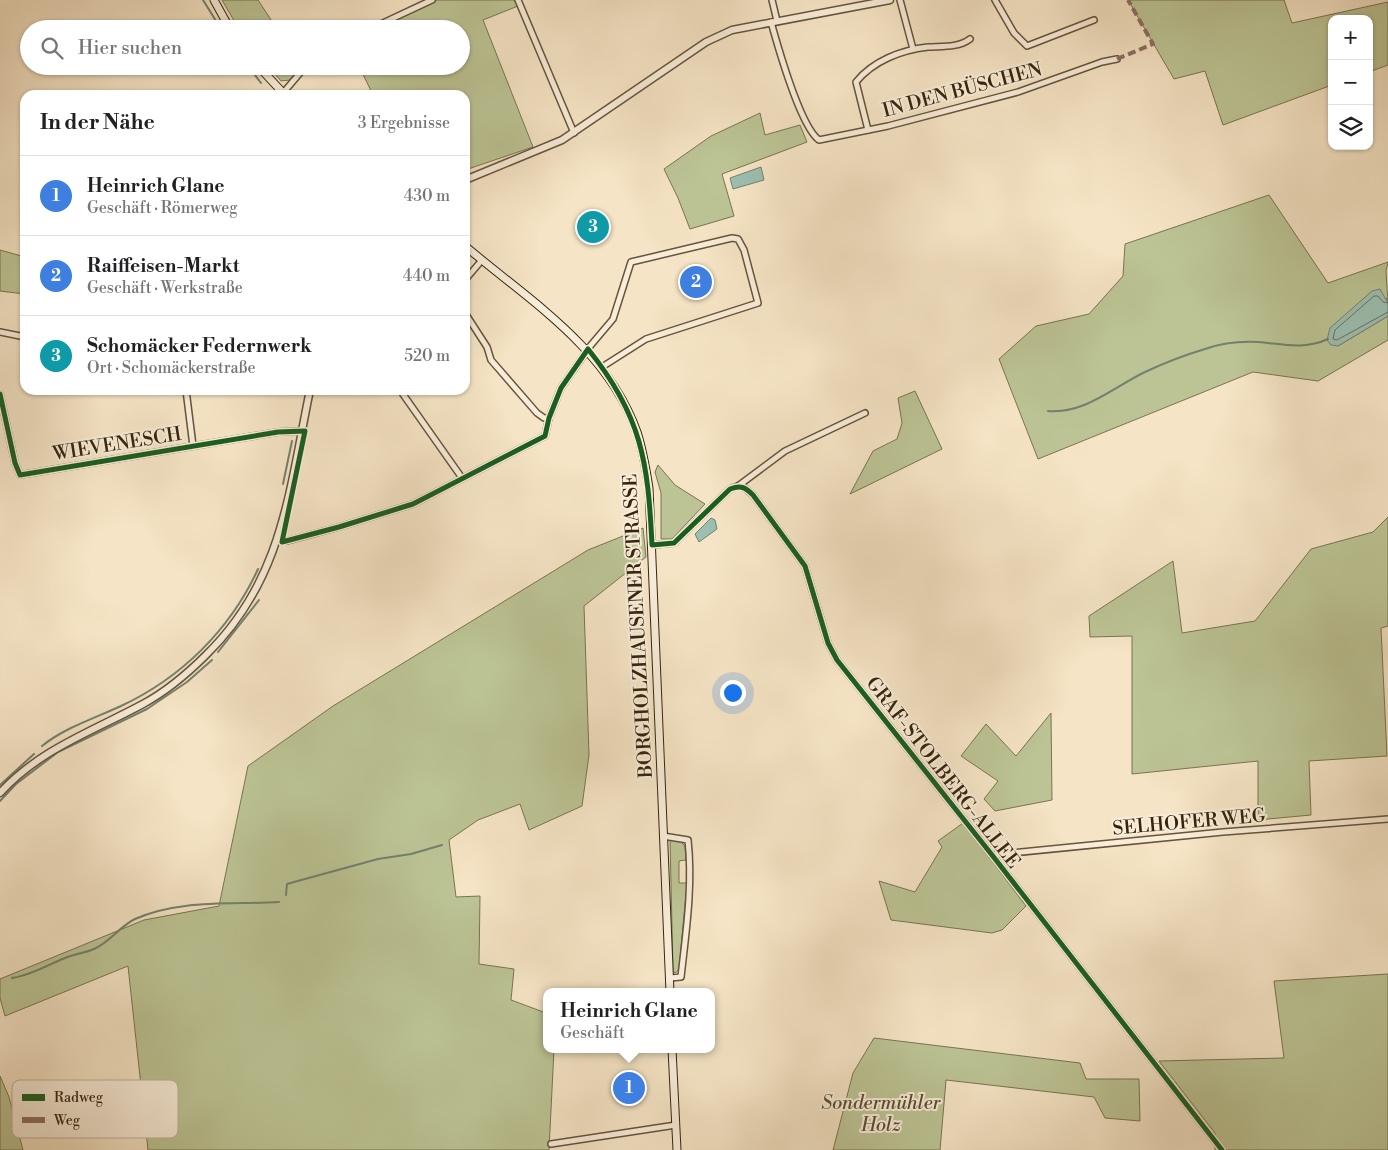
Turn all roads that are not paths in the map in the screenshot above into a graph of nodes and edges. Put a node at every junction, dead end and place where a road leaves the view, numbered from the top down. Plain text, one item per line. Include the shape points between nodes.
1 (214, 0) edge
2 (432, 0) edge
3 (518, 0) edge
4 (772, 0) edge
5 (847, 0) edge
6 (890, 0) edge
7 (900, 0) edge
8 (995, 0) edge
9 (850, 9) junction
10 (225, 20) edge
11 (389, 20) edge
12 (1094, 20) dead end
13 (774, 22) junction
14 (970, 39) dead end
15 (913, 49) junction
16 (1116, 59) dead end
17 (266, 75) edge
18 (299, 75) edge
19 (280, 90) edge
20 (287, 90) edge
21 (868, 130) junction
22 (574, 133) junction
23 (470, 178) edge
24 (470, 250) edge
25 (482, 260) junction
26 (470, 274) edge
27 (470, 320) edge
28 (0, 332) edge
29 (20, 336) edge
30 (588, 349) junction
31 (602, 367) junction
32 (0, 394) edge
33 (187, 395) edge
34 (309, 395) edge
35 (404, 395) edge
36 (865, 413) dead end
37 (549, 418) junction
38 (301, 431) junction
39 (193, 446) junction
40 (462, 478) junction
41 (738, 486) junction
42 (278, 541) junction
43 (652, 545) junction
44 (0, 793) edge
45 (1388, 819) edge
46 (663, 836) junction
47 (992, 855) junction
48 (670, 978) junction
49 (670, 988) edge
50 (672, 1053) edge
51 (676, 1124) junction
52 (551, 1144) dead end
53 (677, 1150) edge
54 (1222, 1150) edge

1 - 10 main road
2 - 11 street
3 - 22 street
4 - 13 street
5 - 9 street
6 - 9 street
7 - 15 street
8 - 12 street via 1014,33 1026,46
9 - 13 street
13 - 21 street via 786,70 812,135 819,140
13 - 22 street via 732,30 706,42
14 - 15 street, IN DEN BÜSCHEN via 953,46
15 - 21 street, IN DEN BÜSCHEN via 880,63 856,82
16 - 21 street, IN DEN BÜSCHEN via 1018,92
17 - 19 main road
18 - 20 street
22 - 23 street
24 - 25 main road, BORGHOLZHAUSENER STRASSE
25 - 26 street
25 - 30 main road, BORGHOLZHAUSENER STRASSE
27 - 37 street via 492,360 537,413
28 - 29 street
30 - 31 main road, BORGHOLZHAUSENER STRASSE
30 - 31 street via 613,319 631,262 738,239 758,303 646,338
30 - 37 street via 562,388
31 - 43 main road, BORGHOLZHAUSENER STRASSE via 630,415 642,448 649,488
32 - 39 street, WIEVENESCH via 20,475
33 - 39 street, WIEVENESCH
34 - 38 street
35 - 40 street
36 - 41 street via 785,451
37 - 40 street via 545,436
38 - 39 street, WIEVENESCH
38 - 42 street
40 - 42 street via 413,504 339,528
41 - 43 street via 724,493 674,543
41 - 47 street, GRAF-STOLBERG-ALLEE via 753,495 805,566 828,643 837,660
42 - 44 street via 263,579 248,605 226,636 185,676 143,704 53,748 29,765
43 - 46 main road, BORGHOLZHAUSENER STRASSE
45 - 47 street, SELHOFER WEG
46 - 48 main road, BORGHOLZHAUSENER STRASSE
46 - 48 street via 688,840 689,853 690,889 682,977
47 - 54 street, GRAF-STOLBERG-ALLEE
48 - 49 main road, BORGHOLZHAUSENER STRASSE
50 - 51 main road
51 - 52 street
51 - 53 main road

